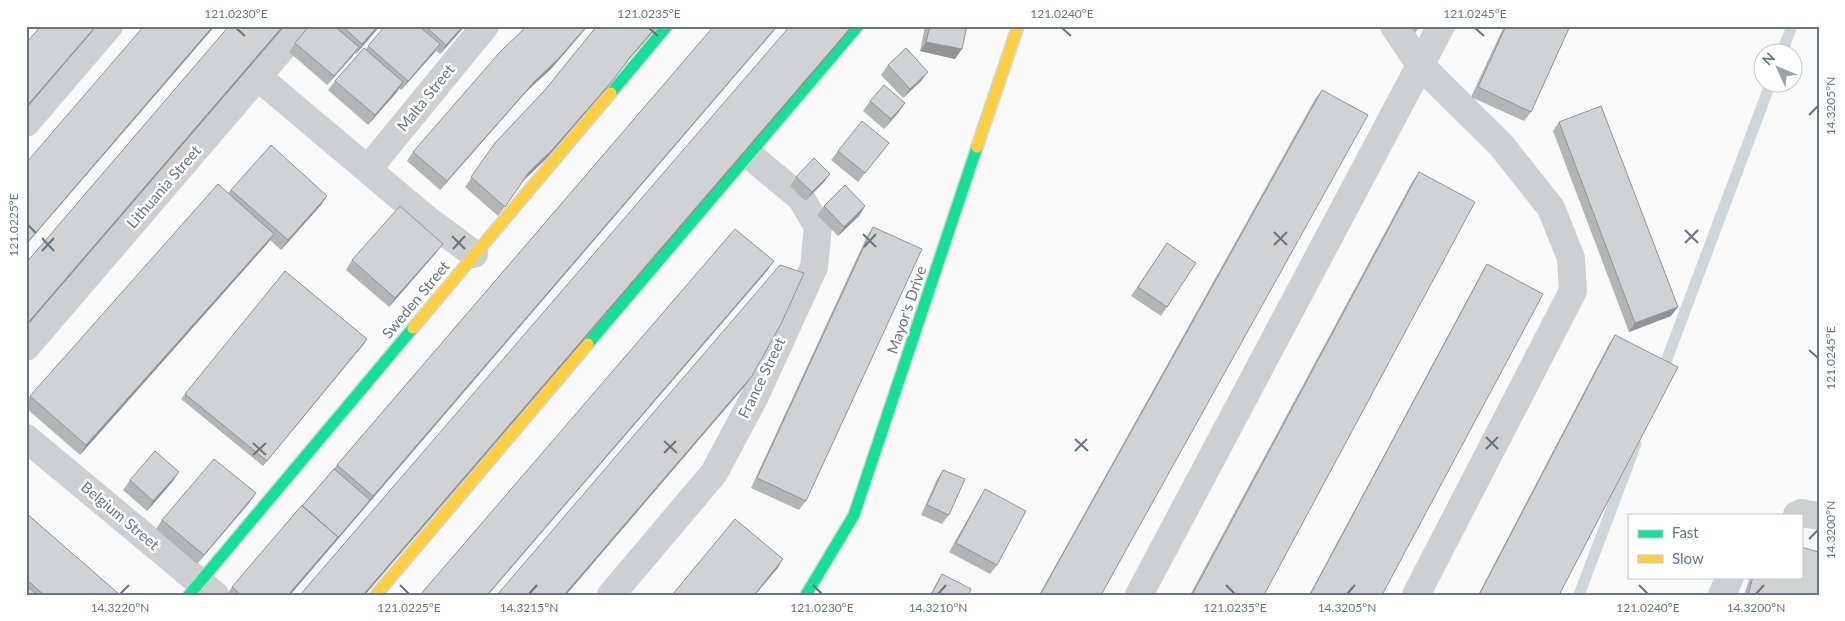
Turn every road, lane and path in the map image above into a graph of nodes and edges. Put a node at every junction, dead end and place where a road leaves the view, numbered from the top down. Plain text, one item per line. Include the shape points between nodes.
1 (109, 26) edge
2 (301, 26) edge
3 (485, 26) edge
4 (667, 26) edge
5 (858, 26) edge
6 (1018, 26) edge
7 (1394, 26) edge
8 (1441, 26) edge
9 (1420, 65) junction
10 (258, 77) junction
11 (26, 123) edge
12 (748, 154) junction
13 (368, 169) junction
14 (474, 254) junction
15 (26, 347) edge
16 (26, 438) edge
17 (1799, 514) edge
18 (1819, 516) edge
19 (1730, 578) edge
20 (201, 591) edge
21 (376, 595) edge
22 (611, 595) edge
23 (806, 595) edge
24 (1139, 595) edge
25 (1416, 595) edge
26 (1722, 595) edge

1 - 11 street
2 - 10 street, Lithuania Street
3 - 13 street, Malta Street
4 - 14 street, Sweden Street
5 - 12 street
6 - 23 street, Mayor's Drive via 854,515
7 - 9 street
8 - 9 street
9 - 24 street
9 - 25 street via 1501,145 1551,208 1571,258 1574,291
10 - 13 street
10 - 15 street, Lithuania Street
12 - 21 street
12 - 22 street, France Street via 801,198 818,227 814,268 755,396 714,472
13 - 14 street
14 - 20 street, Sweden Street
16 - 20 street, Belgium Street
17 - 18 street
19 - 26 street

